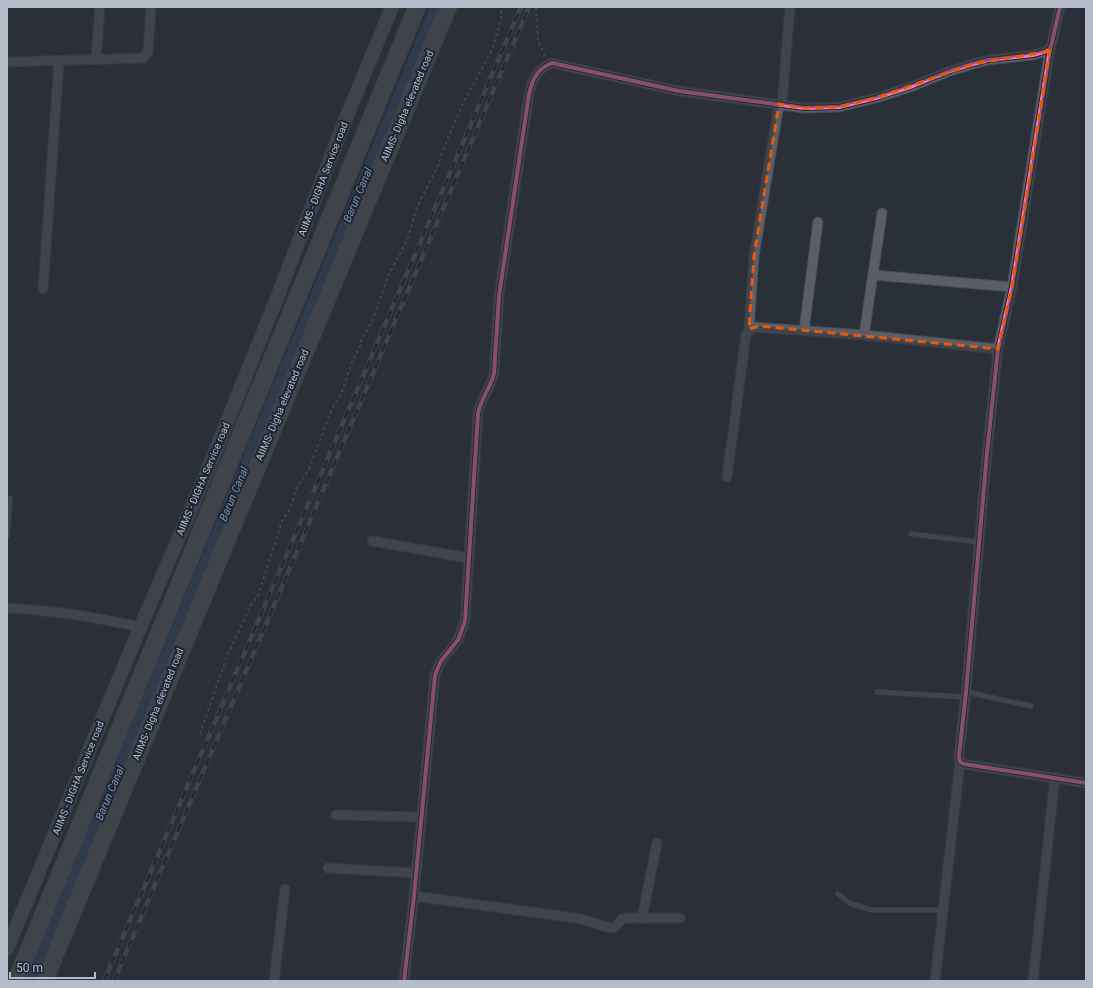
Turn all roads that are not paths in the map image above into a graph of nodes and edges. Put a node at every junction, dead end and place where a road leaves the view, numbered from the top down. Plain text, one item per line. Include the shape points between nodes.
1 (100, 7) edge
2 (151, 7) edge
3 (392, 7) edge
4 (417, 7) edge
5 (448, 7) edge
6 (790, 7) edge
7 (1060, 7) edge
8 (1050, 49) junction
9 (96, 60) junction
10 (59, 61) junction
11 (7, 62) edge
12 (780, 104) junction
13 (882, 213) dead end
14 (818, 222) dead end
15 (873, 275) junction
16 (1012, 287) junction
17 (43, 289) dead end
18 (749, 329) junction
19 (804, 330) junction
20 (864, 335) junction
21 (998, 349) junction
22 (727, 477) dead end
23 (10, 498) dead end
24 (911, 534) dead end
25 (7, 536) edge
26 (372, 541) dead end
27 (980, 542) junction
28 (469, 558) junction
29 (7, 608) edge
30 (140, 627) junction
31 (877, 692) dead end
32 (966, 695) junction
33 (1032, 706) dead end
34 (960, 762) junction
35 (1055, 777) junction
36 (1086, 783) edge
37 (336, 815) dead end
38 (422, 817) junction
39 (657, 843) dead end
40 (328, 868) dead end
41 (416, 873) junction
42 (285, 889) dead end
43 (838, 894) dead end
44 (414, 896) junction
45 (944, 910) junction
46 (642, 918) junction
47 (680, 918) dead end
48 (7, 949) edge
49 (16, 981) edge
50 (44, 981) edge
51 (274, 981) edge
52 (404, 981) edge
53 (936, 981) edge
54 (1032, 981) edge

1 - 9 street
2 - 9 street via 148,52 145,58
3 - 30 main road, AIIMS - DIGHA Service road via 209,466
4 - 49 highway
5 - 50 highway, AIIMS- Digha elevated road
6 - 12 street
7 - 8 street
8 - 12 street via 1032,56 973,64 876,98 839,107
8 - 16 street
9 - 10 street
10 - 11 street
10 - 17 street
12 - 18 street via 754,256
12 - 28 street via 679,91 552,63 539,70 529,94 499,296 494,373 479,407
13 - 15 street
14 - 19 street
15 - 16 street
15 - 20 street
16 - 21 street
18 - 19 street via 756,326
18 - 22 street
19 - 20 street
20 - 21 street
21 - 27 street
23 - 25 lane
24 - 27 lane
26 - 28 street
27 - 32 street
28 - 38 street via 462,632 441,661 435,675
29 - 30 street via 85,615
30 - 48 main road, AIIMS - DIGHA Service road
31 - 32 lane
32 - 33 lane
32 - 34 street
34 - 35 street
34 - 45 street
35 - 36 street
35 - 54 street
37 - 38 street
38 - 41 street
39 - 46 street
40 - 41 street
41 - 44 street
42 - 51 street
43 - 45 lane via 849,902 871,910
44 - 46 street via 582,919 610,928 625,918
44 - 52 street
45 - 53 street
46 - 47 street

